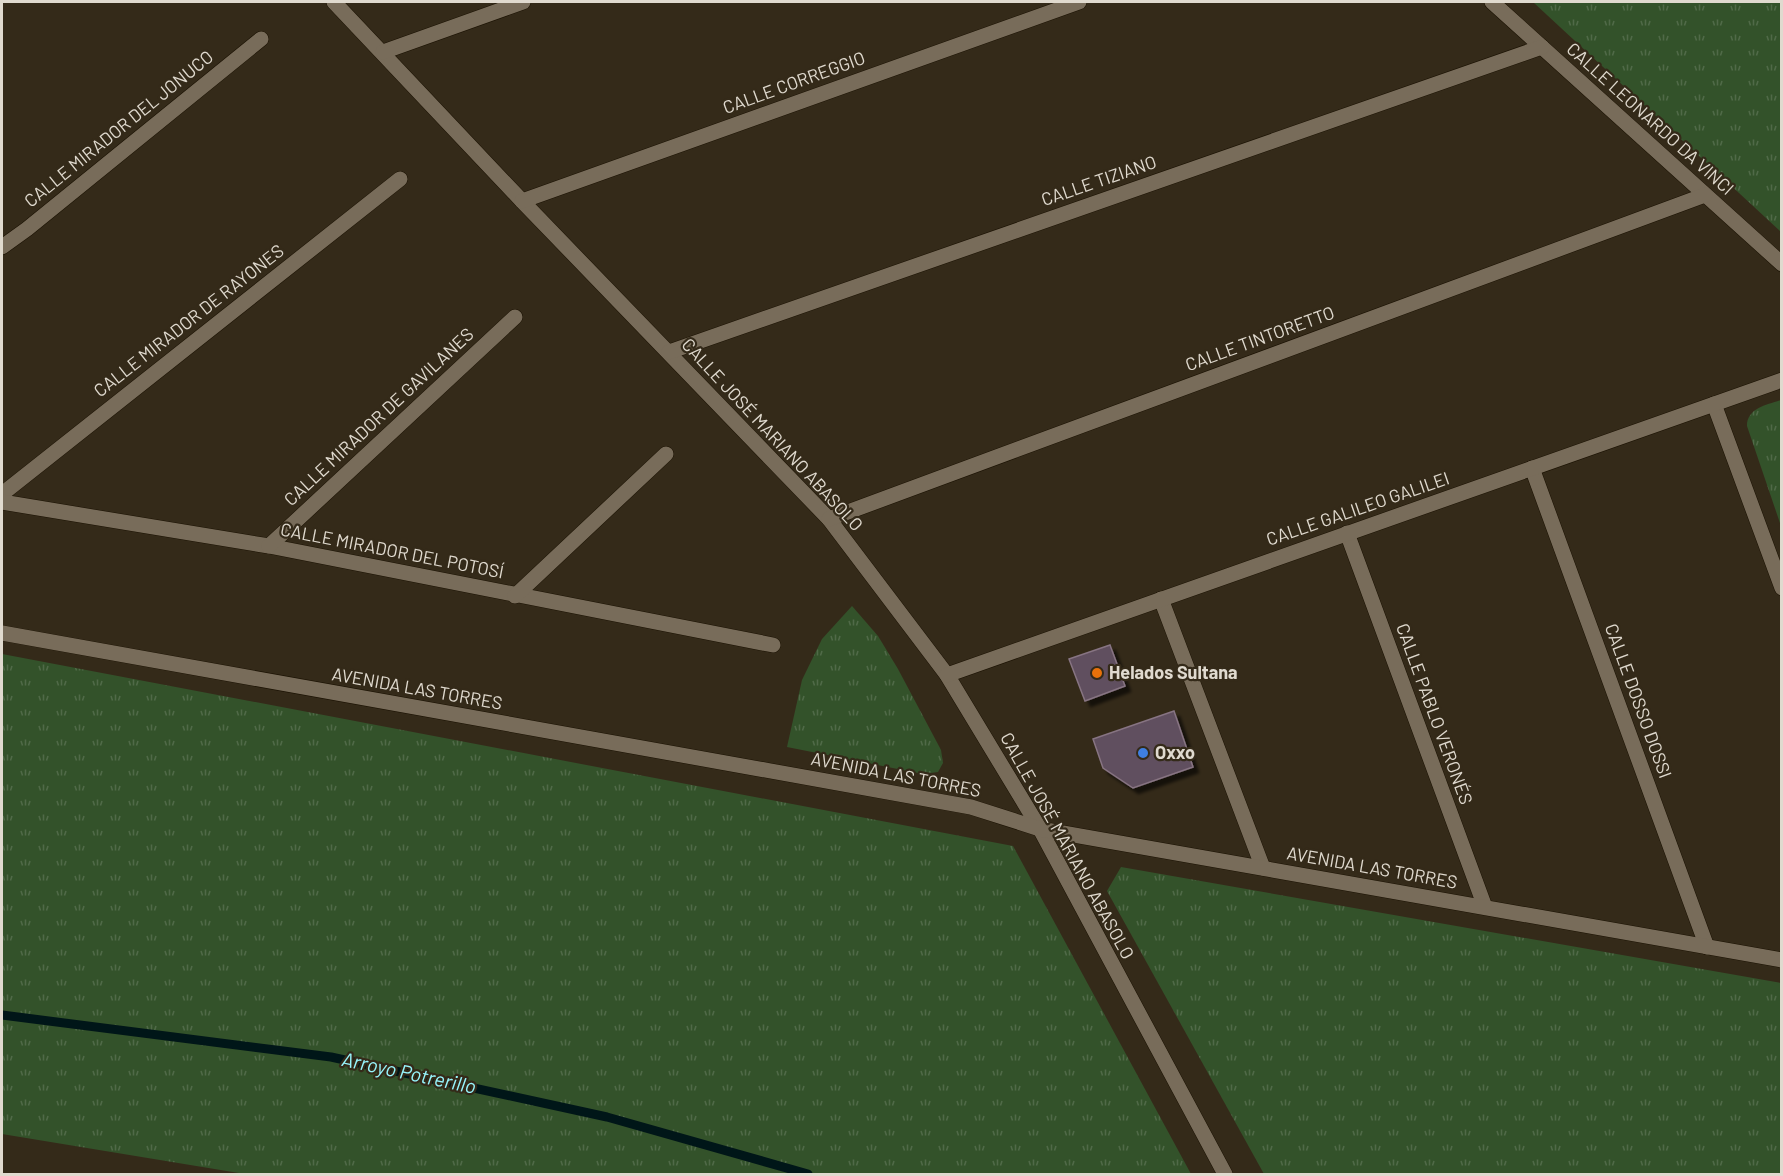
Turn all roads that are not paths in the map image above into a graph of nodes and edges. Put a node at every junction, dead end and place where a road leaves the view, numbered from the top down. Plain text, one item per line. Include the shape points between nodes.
1 (334, 2) edge
2 (523, 2) edge
3 (1079, 2) edge
4 (1492, 2) edge
5 (261, 39) dead end
6 (1542, 47) junction
7 (383, 52) junction
8 (400, 179) dead end
9 (1705, 195) junction
10 (522, 201) junction
11 (2, 247) edge
12 (1782, 264) edge
13 (516, 317) dead end
14 (669, 352) junction
15 (1782, 380) edge
16 (1714, 404) junction
17 (666, 454) dead end
18 (1532, 468) junction
19 (2, 494) edge
20 (2, 502) edge
21 (829, 519) junction
22 (1347, 533) junction
23 (269, 546) junction
24 (1782, 588) edge
25 (515, 596) junction
26 (1161, 599) junction
27 (2, 633) edge
28 (773, 645) dead end
29 (947, 675) junction
30 (1040, 829) junction
31 (1263, 868) junction
32 (1485, 908) junction
33 (1707, 947) junction
34 (1782, 960) edge
35 (1225, 1174) edge

1 - 7 street, CALLE JOSÉ MARIANO ABASOLO
2 - 7 street
3 - 10 street, CALLE CORREGGIO
4 - 6 street, CALLE LEONARDO DA VINCI
5 - 11 street, CALLE MIRADOR DEL JONUCO
6 - 9 street, CALLE LEONARDO DA VINCI
6 - 14 street, CALLE TIZIANO
7 - 10 street, CALLE JOSÉ MARIANO ABASOLO
8 - 19 street, CALLE MIRADOR DE RAYONES
9 - 12 street, CALLE LEONARDO DA VINCI
9 - 21 street, CALLE TINTORETTO
10 - 14 street, CALLE JOSÉ MARIANO ABASOLO
13 - 23 street, CALLE MIRADOR DE GAVILANES
14 - 21 street, CALLE JOSÉ MARIANO ABASOLO
15 - 16 street, CALLE GALILEO GALILEI
16 - 18 street, CALLE GALILEO GALILEI
16 - 24 street
17 - 25 street
18 - 22 street, CALLE GALILEO GALILEI
18 - 33 street, CALLE DOSSO DOSSI
20 - 23 street, CALLE MIRADOR DEL POTOSÍ
21 - 29 street, CALLE JOSÉ MARIANO ABASOLO
22 - 26 street, CALLE GALILEO GALILEI
22 - 32 street, CALLE PABLO VERONÉS
23 - 25 street, CALLE MIRADOR DEL POTOSÍ
25 - 28 street, CALLE MIRADOR DEL POTOSÍ
26 - 29 street, CALLE GALILEO GALILEI
26 - 31 street
27 - 30 street, AVENIDA LAS TORRES via 971,807
29 - 30 street, CALLE JOSÉ MARIANO ABASOLO
30 - 31 street, AVENIDA LAS TORRES
30 - 35 street, CALLE JOSÉ MARIANO ABASOLO
31 - 32 street, AVENIDA LAS TORRES
32 - 33 street, AVENIDA LAS TORRES
33 - 34 street, AVENIDA LAS TORRES

